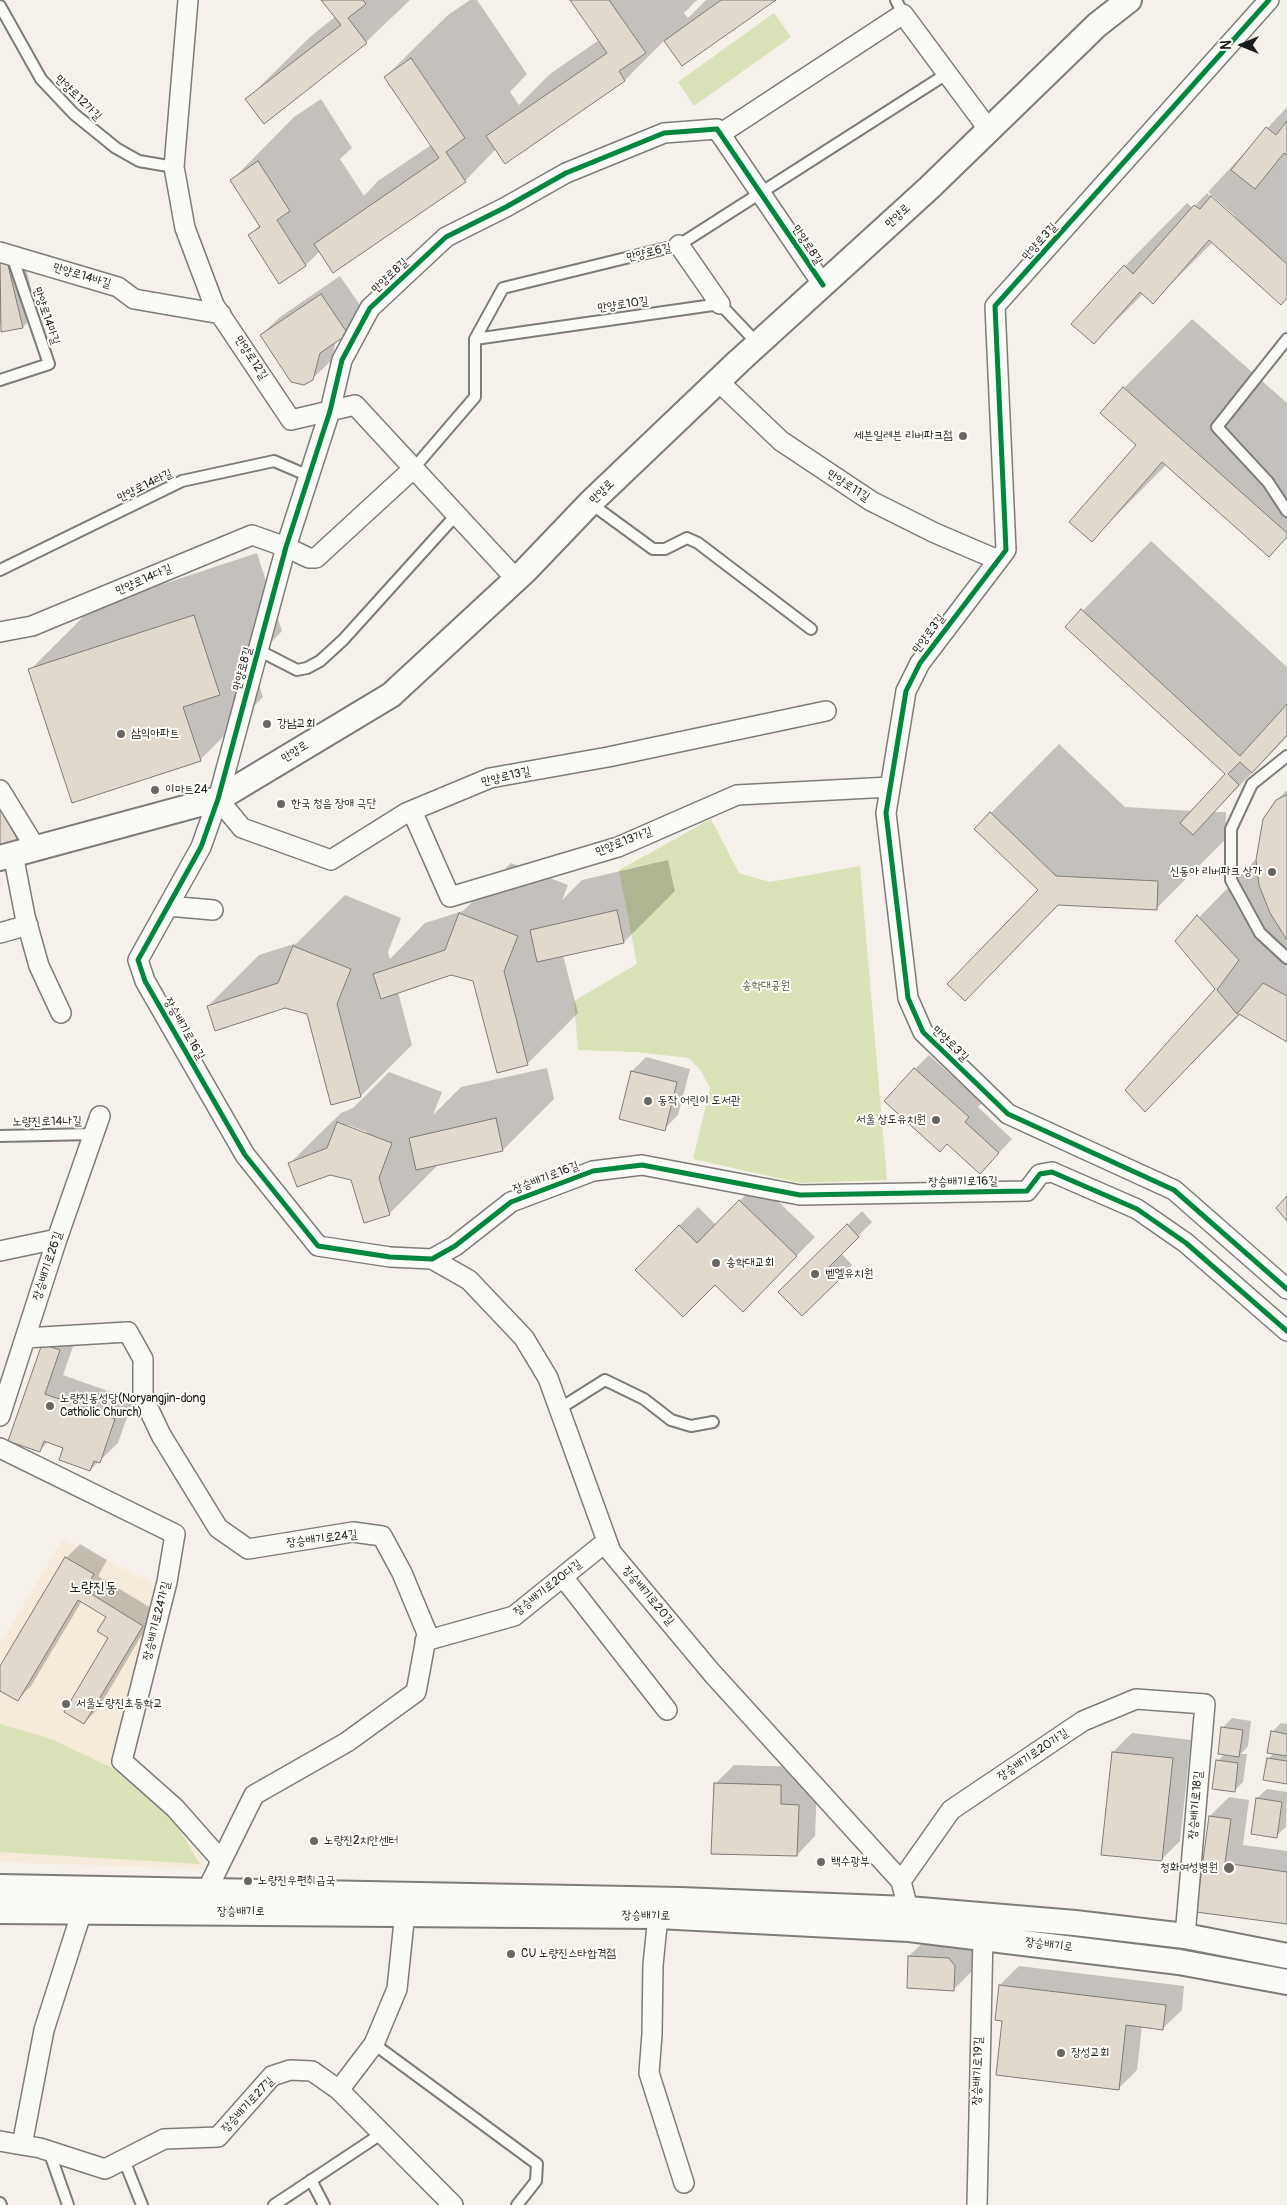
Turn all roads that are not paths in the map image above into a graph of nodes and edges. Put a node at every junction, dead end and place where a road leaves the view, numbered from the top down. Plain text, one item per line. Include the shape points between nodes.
1 (188, 0) edge
2 (1129, 0) edge
3 (1269, 0) edge
4 (0, 6) edge
5 (899, 7) edge
6 (948, 73) junction
7 (989, 130) junction
8 (720, 134) junction
9 (174, 167) junction
10 (760, 192) junction
11 (679, 245) junction
12 (6, 254) edge
13 (823, 285) junction
14 (720, 304) junction
15 (221, 314) junction
16 (1287, 338) edge
17 (475, 339) junction
18 (758, 344) junction
19 (0, 380) edge
20 (719, 382) junction
21 (330, 411) junction
22 (414, 468) junction
23 (308, 476) junction
24 (590, 503) junction
25 (1287, 511) edge
26 (456, 515) junction
27 (286, 547) junction
28 (998, 560) junction
29 (0, 570) edge
30 (516, 579) junction
31 (811, 629) dead end
32 (0, 632) edge
33 (258, 650) junction
34 (826, 711) dead end
35 (1287, 756) edge
36 (890, 787) junction
37 (0, 790) edge
38 (218, 799) junction
39 (412, 810) junction
40 (16, 853) edge
41 (168, 906) junction
42 (213, 910) dead end
43 (28, 925) junction
44 (0, 933) edge
45 (1287, 958) edge
46 (61, 1013) dead end
47 (100, 1116) dead end
48 (94, 1134) junction
49 (0, 1136) edge
50 (57, 1239) junction
51 (0, 1251) edge
52 (432, 1259) junction
53 (1287, 1289) edge
54 (1287, 1331) edge
55 (25, 1338) junction
56 (559, 1409) junction
57 (0, 1416) edge
58 (713, 1422) dead end
59 (0, 1448) edge
60 (607, 1542) junction
61 (563, 1577) junction
62 (425, 1641) junction
63 (1205, 1704) joint
64 (667, 1710) dead end
65 (221, 1860) junction
66 (901, 1882) junction
67 (0, 1887) edge
68 (207, 1890) junction
69 (908, 1909) junction
70 (0, 1911) edge
71 (82, 1911) junction
72 (404, 1912) junction
73 (658, 1916) junction
74 (983, 1936) junction
75 (1184, 1936) junction
76 (1287, 1956) edge
77 (1287, 1982) edge
78 (374, 2044) junction
79 (339, 2090) junction
80 (381, 2134) junction
81 (0, 2142) edge
82 (22, 2144) junction
83 (49, 2151) junction
84 (124, 2160) junction
85 (311, 2180) junction
86 (684, 2183) dead end
87 (68, 2205) edge
88 (142, 2205) edge
89 (274, 2205) edge
90 (324, 2205) edge
91 (453, 2205) edge
92 (516, 2205) edge
93 (977, 2205) edge

1 - 9 street, 만양로12길
2 - 7 street, 만양로 via 1097,25
3 - 28 street, 만양로3길 via 995,306 1006,550
4 - 9 lane, 만양로12가길 via 41,79 74,114 116,148 139,161
5 - 6 street
5 - 8 street
6 - 7 street
6 - 10 lane, 만양로6길
7 - 13 street, 만양로
8 - 10 street, 만양로8길
8 - 21 street, 만양로8길 via 717,128 664,132 566,173 446,237 370,308 342,360
9 - 15 street, 만양로12길 via 185,228 214,306
10 - 11 lane, 만양로6길
10 - 13 street, 만양로8길
11 - 14 street
11 - 17 lane, 만양로6길 via 503,288
12 - 15 street, 만양로14바길 via 118,287 134,299
12 - 19 lane, 만양로14마길 via 50,364
13 - 18 street, 만양로
14 - 17 lane, 만양로10길
14 - 18 lane
15 - 21 street, 만양로12길 via 290,420
16 - 25 lane via 1216,428 1268,482
17 - 22 lane, 만양로6길 via 475,397
18 - 20 street, 만양로
20 - 24 street, 만양로
20 - 28 street, 만양로11길 via 781,441 871,502
21 - 22 street, 만양로12길 via 355,405
21 - 23 street, 만양로8길
22 - 26 street, 만양로12길
22 - 27 street, 만양로14다길 via 316,558 308,558
23 - 27 street, 만양로8길
23 - 29 lane, 만양로14라길 via 274,461 182,481
24 - 30 street, 만양로
24 - 31 lane via 653,550 666,550 687,538 698,543
26 - 30 street, 만양로12길
26 - 33 lane via 343,640 320,661 297,670
27 - 32 street, 만양로14다길 via 252,535 32,626
27 - 33 street, 만양로8길
28 - 36 street, 만양로3길 via 920,663 906,691
30 - 38 street, 만양로 via 392,695
33 - 38 street, 만양로8길
34 - 39 street, 만양로13길 via 490,778
35 - 45 lane via 1252,784 1231,829 1231,880 1260,933
36 - 39 street, 만양로13가길 via 737,795 618,847 450,897
36 - 53 street, 만양로3길 via 886,814 908,998 923,1032 1008,1114 1174,1190
37 - 40 street
38 - 39 street, 만양로13길 via 242,828 331,860
38 - 40 street, 만양로
38 - 41 street, 장승배기로16길 via 201,847
40 - 43 street
41 - 42 street
41 - 52 street, 장승배기로16길 via 138,960 245,1156 318,1246 390,1257
43 - 44 street
43 - 46 street via 39,966
47 - 48 street, 장승배기로26길
48 - 49 lane, 노량진로14나길
48 - 50 street, 장승배기로26길
50 - 51 street
50 - 55 street, 장승배기로26길
52 - 54 street, 장승배기로16길 via 455,1246 511,1202 593,1170 642,1165 800,1195 1027,1191 1040,1174 1052,1172 1137,1209 1186,1243
52 - 56 street, 장승배기로20길 via 468,1280 524,1338 548,1378
55 - 57 street, 장승배기로26길
55 - 62 street, 장승배기로24길 via 128,1332 143,1359 143,1397 161,1435 218,1528 248,1549 353,1532 382,1536 402,1573 427,1633
56 - 58 lane via 605,1380 644,1399 671,1420 691,1426
56 - 60 street, 장승배기로20길
59 - 65 street, 장승배기로24가길 via 175,1534 167,1582 122,1761 175,1808
60 - 61 street, 장승배기로20다길
60 - 66 street, 장승배기로20길 via 611,1552 712,1673
61 - 62 street, 장승배기로20다길 via 514,1616
61 - 64 street
62 - 65 street, 장승배기로24길 via 416,1692 347,1742 254,1795
63 - 66 street, 장승배기로20가길 via 1136,1699 1083,1721 951,1810
63 - 75 street, 장승배기로18길
65 - 68 street, 장승배기로24길
66 - 69 street, 장승배기로20길
67 - 68 street, 장승배기로
68 - 69 street, 장승배기로 via 681,1900
69 - 75 street, 장승배기로
70 - 71 street, 장승배기로
71 - 72 street, 장승배기로
71 - 82 street via 44,2030
72 - 73 street, 장승배기로
72 - 78 street via 397,1989
73 - 74 street, 장승배기로
73 - 86 street via 649,2073
74 - 77 street, 장승배기로 via 1179,1962
74 - 93 street, 장승배기로19길 via 976,2137
75 - 76 street, 장승배기로
78 - 79 street
78 - 92 lane via 537,2164 536,2181
79 - 80 street, 장승배기로27길
79 - 84 street, 장승배기로27길 via 312,2071 290,2070 272,2076 218,2137 164,2139
80 - 85 lane
80 - 91 street, 장승배기로27길
81 - 82 street, 장승배기로27길
82 - 83 street, 장승배기로27길
83 - 84 street, 장승배기로27길 via 105,2169
83 - 87 lane
84 - 88 lane
85 - 89 lane
85 - 90 lane

